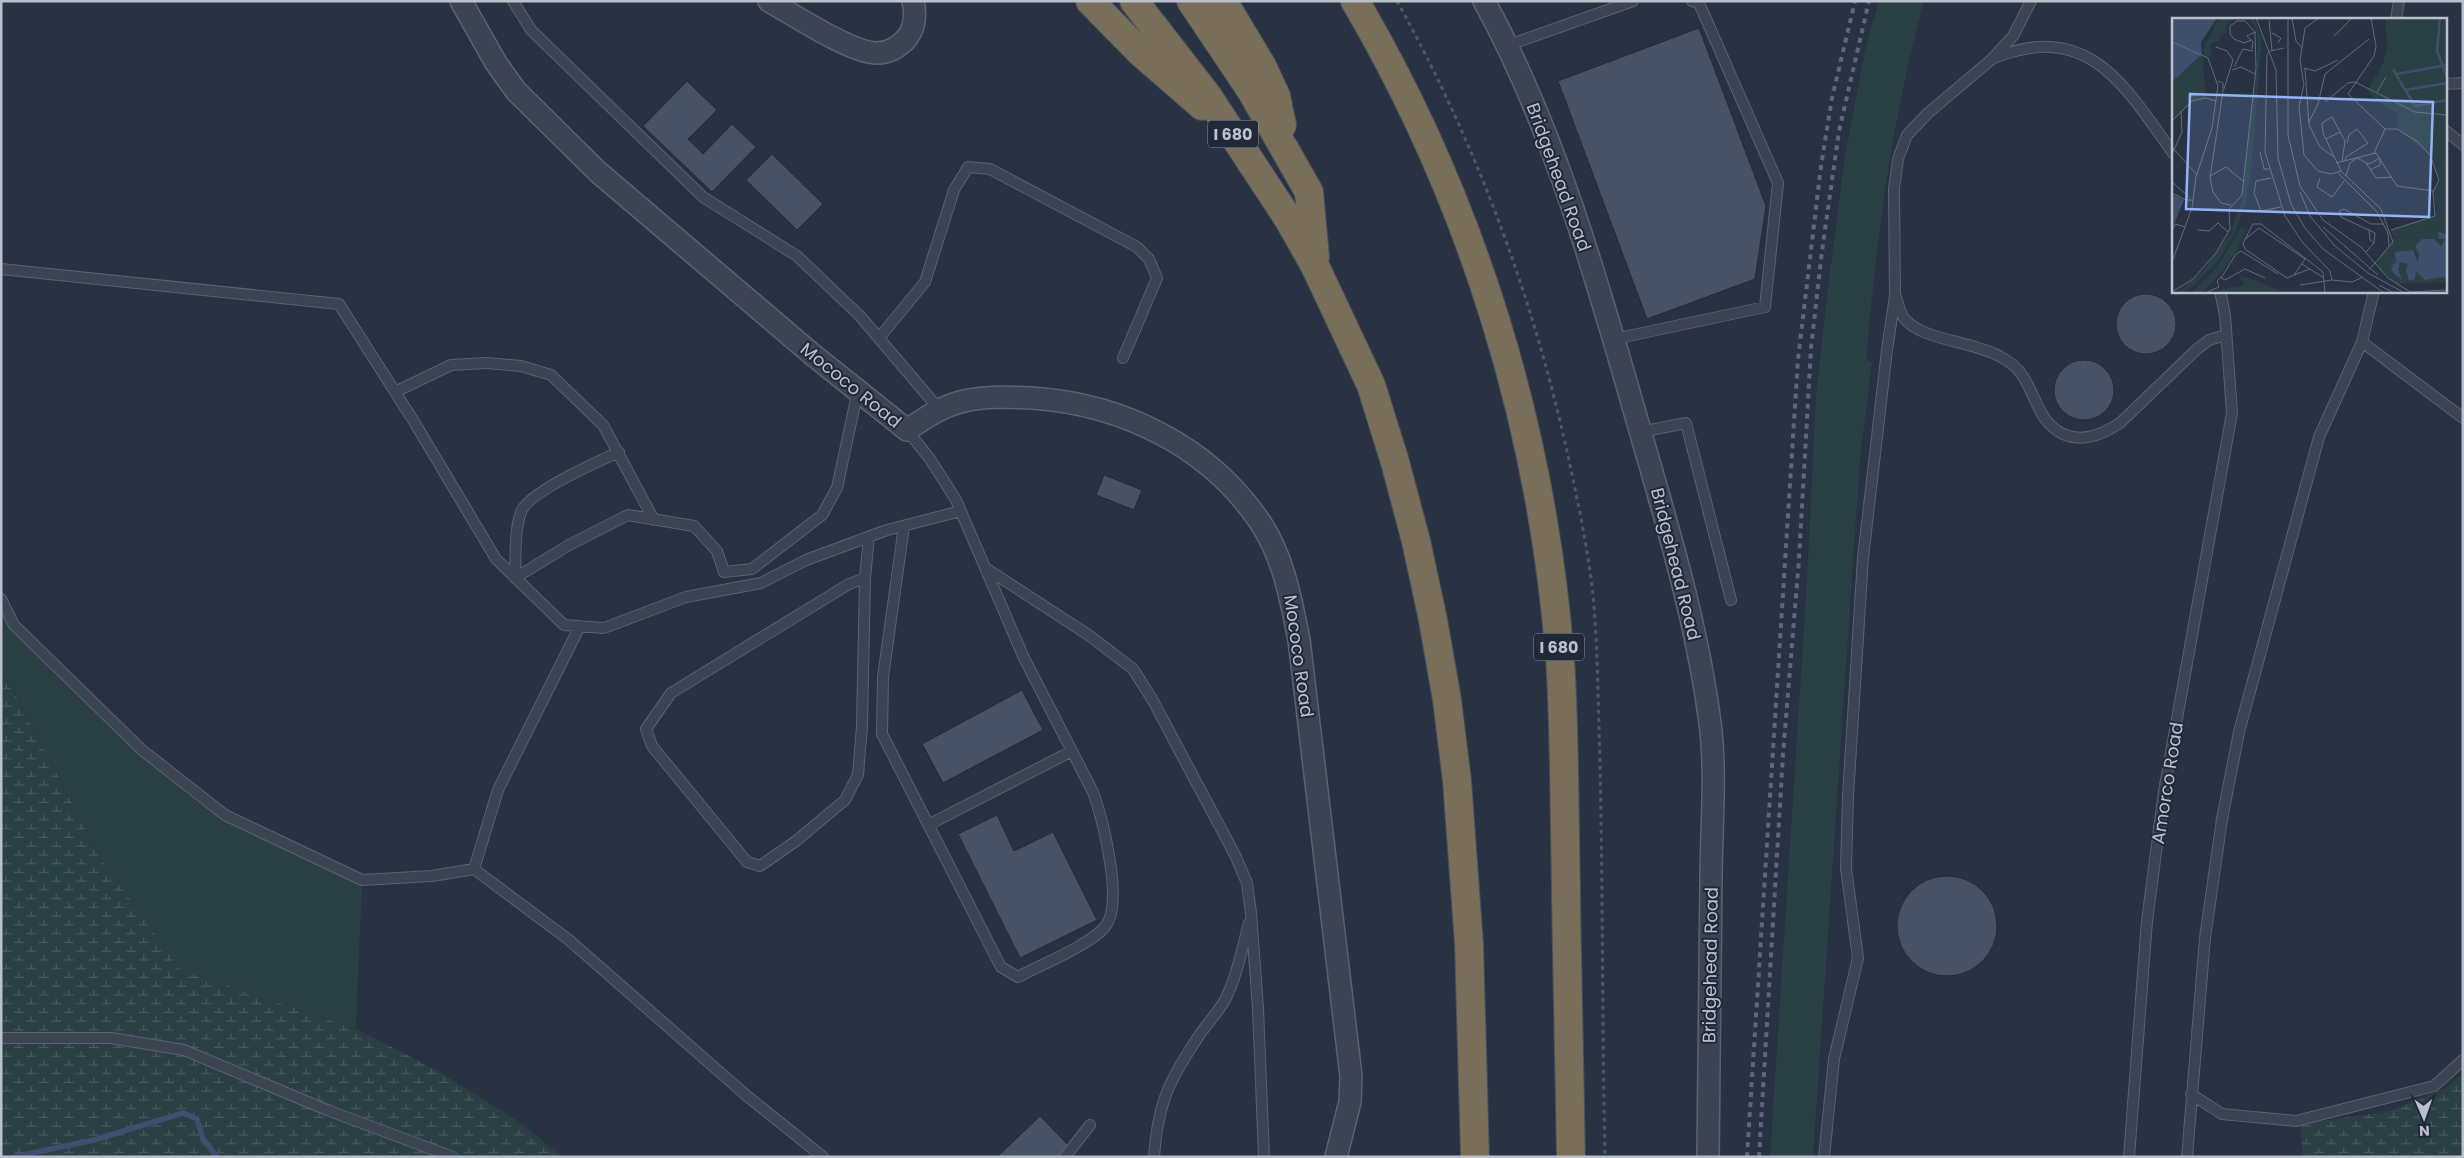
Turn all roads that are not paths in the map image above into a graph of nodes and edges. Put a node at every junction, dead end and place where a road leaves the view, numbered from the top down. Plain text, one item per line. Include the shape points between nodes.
1 (461, 1) edge
2 (512, 1) edge
3 (769, 1) edge
4 (913, 1) edge
5 (1090, 1) edge
6 (1134, 1) edge
7 (1191, 1) edge
8 (1223, 1) edge
9 (1355, 1) edge
10 (1484, 1) edge
11 (1633, 1) edge
12 (1692, 1) edge
13 (2031, 1) edge
14 (2399, 1) edge
15 (2396, 18) edge
16 (1506, 46) junction
17 (1992, 59) junction
18 (2463, 83) edge
19 (2446, 84) edge
20 (1229, 129) junction
21 (2446, 131) edge
22 (2463, 145) edge
23 (1286, 150) junction
24 (2172, 152) edge
25 (1316, 266) junction
26 (1, 269) edge
27 (2220, 292) edge
28 (2374, 292) edge
29 (1895, 296) junction
30 (2226, 335) junction
31 (879, 338) junction
32 (1614, 339) junction
33 (2362, 342) junction
34 (1123, 358) dead end
35 (858, 390) junction
36 (395, 392) junction
37 (939, 410) junction
38 (2463, 418) edge
39 (906, 430) junction
40 (1640, 432) junction
41 (619, 452) junction
42 (961, 510) junction
43 (654, 520) junction
44 (904, 526) junction
45 (870, 537) junction
46 (986, 568) junction
47 (515, 578) junction
48 (865, 578) junction
49 (1, 599) edge
50 (1731, 600) dead end
51 (580, 626) junction
52 (1072, 751) junction
53 (928, 825) junction
54 (474, 869) junction
55 (1251, 913) junction
56 (1, 1038) edge
57 (2463, 1060) edge
58 (2192, 1094) junction
59 (1090, 1125) dead end
60 (453, 1157) edge
61 (823, 1157) edge
62 (1065, 1157) edge
63 (1154, 1157) edge
64 (1264, 1157) edge
65 (1336, 1157) edge
66 (1475, 1157) edge
67 (1571, 1157) edge
68 (1708, 1157) edge
69 (1824, 1157) edge
70 (2129, 1157) edge
71 (2187, 1157) edge

1 - 35 street, Mococo Road via 516,91 598,172
2 - 31 lane via 531,30 703,197 797,256
3 - 4 street via 850,45 877,53 896,48 909,35 915,18
5 - 20 highway via 1140,52
6 - 20 highway, I 680 via 1180,58
7 - 23 highway, I 680 via 1252,92
8 - 23 highway, I 680 via 1276,96
9 - 67 highway, I 680 via 1417,117 1465,229 1505,352 1540,501 1552,582 1562,694
10 - 16 street, Bridgehead Road
11 - 16 lane
12 - 32 lane via 1699,3 1778,183 1766,307
13 - 17 lane via 2014,36
14 - 15 lane
16 - 32 street, Bridgehead Road via 1570,202
17 - 24 lane via 2018,49 2044,46 2069,50 2094,61 2109,71
17 - 29 lane via 1907,135 1898,159 1894,188
18 - 19 lane
20 - 25 highway, I 680
21 - 22 lane
23 - 25 highway, I 680 via 1309,192
25 - 66 highway, I 680 via 1371,384 1416,541 1442,668 1462,821
26 - 36 lane via 339,304
27 - 30 lane, Amorco Road
28 - 33 lane
29 - 30 lane via 1903,317 1914,328 1969,343 2014,366 2023,375 2044,417 2052,426 2072,437 2105,433 2120,423 2197,349 2209,340
29 - 69 lane via 1863,558 1848,786 1846,868 1858,958 1834,1059
30 - 70 lane, Amorco Road via 2232,413 2164,791 2147,921
31 - 34 lane via 925,282 954,190 968,168 990,168 1137,247 1149,259 1156,278
31 - 37 lane
32 - 40 street, Bridgehead Road
33 - 38 lane
33 - 58 lane via 2319,436 2239,732 2214,867
35 - 39 street, Mococo Road
35 - 43 lane via 837,488 822,515 752,569 724,572 717,550 694,526
36 - 41 lane via 451,365 521,366 552,375 603,425
36 - 47 lane via 496,560
37 - 39 street, Mococo Road
37 - 65 street, Mococo Road via 963,401 1004,396 1096,407 1144,425 1182,445 1241,496 1262,524 1287,579 1299,640 1344,1005 1351,1076 1350,1102
39 - 42 lane via 930,459
40 - 50 lane via 1686,423
40 - 68 street, Bridgehead Road via 1684,595 1700,664 1711,734
41 - 43 lane
41 - 47 lane via 533,497 521,511
42 - 44 lane
42 - 46 lane
43 - 47 lane via 628,515 569,545
44 - 45 lane
44 - 53 lane via 883,677 882,734
45 - 48 lane
45 - 51 lane via 806,560 761,583 686,597 604,628
46 - 52 lane via 1024,658
46 - 55 lane via 1090,636 1133,669 1152,699 1247,882
47 - 51 lane via 564,625
48 - 48 lane via 849,584 671,692 646,729 652,746 747,862 760,866 796,841 844,800 858,775
49 - 54 lane via 14,625 142,750 225,815 362,880 432,876
51 - 54 lane via 498,790
52 - 53 lane
52 - 53 lane via 1101,814 1115,895 1113,913 1105,927 1091,939 1018,977 1001,967
54 - 61 lane via 569,940 747,1096
55 - 63 lane via 1236,976 1224,1001 1179,1066 1163,1098
55 - 64 lane
56 - 60 lane via 111,1038 184,1050 327,1110
57 - 58 lane via 2434,1086 2296,1121 2222,1114
58 - 71 lane
59 - 62 lane

